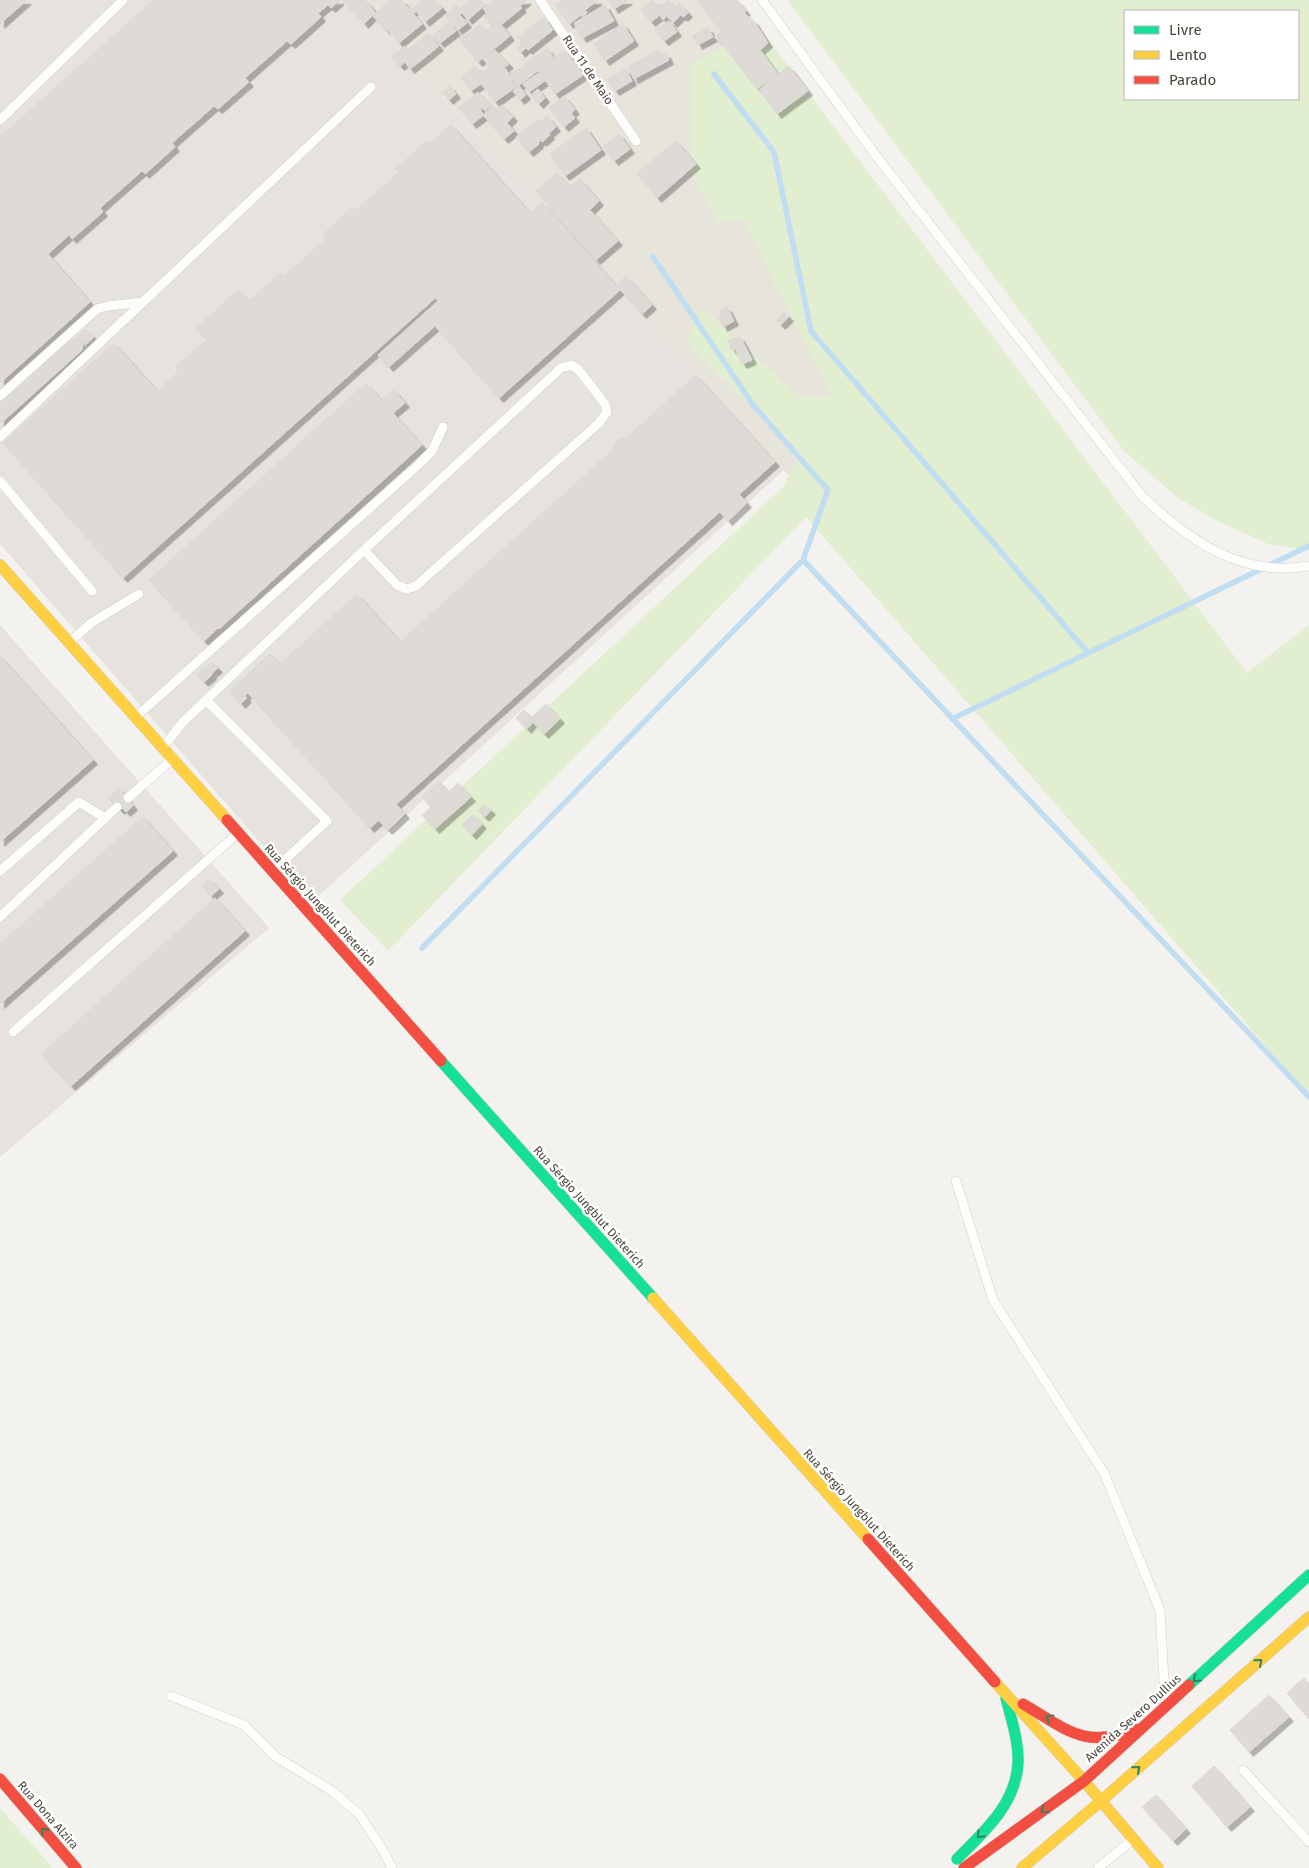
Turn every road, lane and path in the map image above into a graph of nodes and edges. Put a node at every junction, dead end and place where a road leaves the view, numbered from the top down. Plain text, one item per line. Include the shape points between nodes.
1 (123, 0) edge
2 (762, 0) edge
3 (544, 2) edge
4 (371, 87) dead end
5 (0, 120) edge
6 (636, 141) dead end
7 (143, 302) junction
8 (0, 396) edge
9 (443, 427) dead end
10 (0, 438) edge
11 (0, 481) edge
12 (364, 550) junction
13 (0, 565) edge
14 (1309, 566) edge
15 (92, 591) dead end
16 (139, 594) dead end
17 (69, 643) junction
18 (206, 700) junction
19 (135, 717) junction
20 (163, 748) junction
21 (172, 760) junction
22 (128, 798) dead end
23 (117, 807) dead end
24 (106, 818) junction
25 (238, 833) junction
26 (0, 871) edge
27 (272, 872) junction
28 (0, 916) edge
29 (13, 1032) dead end
30 (956, 1181) dead end
31 (1309, 1575) edge
32 (1309, 1617) edge
33 (1006, 1694) junction
34 (170, 1696) dead end
35 (1166, 1707) junction
36 (1142, 1728) junction
37 (1243, 1770) dead end
38 (0, 1779) edge
39 (1084, 1781) junction
40 (1101, 1802) junction
41 (1133, 1840) junction
42 (1309, 1842) edge
43 (76, 1868) edge
44 (392, 1868) edge
45 (948, 1868) edge
46 (964, 1868) edge
47 (1022, 1868) edge
48 (1098, 1868) edge
49 (1158, 1868) edge

1 - 5 lane
2 - 14 lane via 877,156 1142,496 1169,522 1192,538 1236,561 1288,570
3 - 6 lane, Rua 11 de Maio
4 - 7 lane
7 - 8 lane via 96,309
7 - 10 lane
9 - 19 lane via 432,451 418,465
11 - 15 lane
12 - 12 lane via 561,368 571,365 578,369 605,404 606,412 599,423 416,586 407,589 397,585
12 - 18 lane
13 - 17 street, Rua Sérgio Jungblut Dieterich
16 - 17 lane via 91,623
17 - 19 street, Rua Sérgio Jungblut Dieterich
18 - 20 lane
18 - 27 lane via 326,821
19 - 20 street, Rua Sérgio Jungblut Dieterich
20 - 21 street, Rua Sérgio Jungblut Dieterich
21 - 22 lane
21 - 25 street, Rua Sérgio Jungblut Dieterich
23 - 24 lane
24 - 26 lane via 79,802
24 - 28 lane
25 - 27 street, Rua Sérgio Jungblut Dieterich
25 - 29 lane
27 - 33 street, Rua Sérgio Jungblut Dieterich
30 - 35 lane via 993,1300 1104,1473 1160,1610
31 -> 35 street, Avenida Severo Dullius
40 -> 32 street
36 -> 33 street via 1115,1737 1093,1738 1074,1732
33 - 39 street, Rua Sérgio Jungblut Dieterich
33 -> 45 street via 1016,1740 1016,1781 1010,1798 998,1815
34 - 44 lane via 244,1725 276,1757 332,1791 359,1814
35 - 36 street, Avenida Severo Dullius
36 - 39 street, Avenida Severo Dullius
37 - 42 lane
43 -> 38 street, Rua Dona Alzira
39 - 40 street, Rua Sérgio Jungblut Dieterich
39 -> 46 street, Avenida Severo Dullius
40 - 41 street, Rua Sérgio Jungblut Dieterich
40 - 47 street
41 - 48 lane
41 - 49 street, Rua Sérgio Jungblut Dieterich

